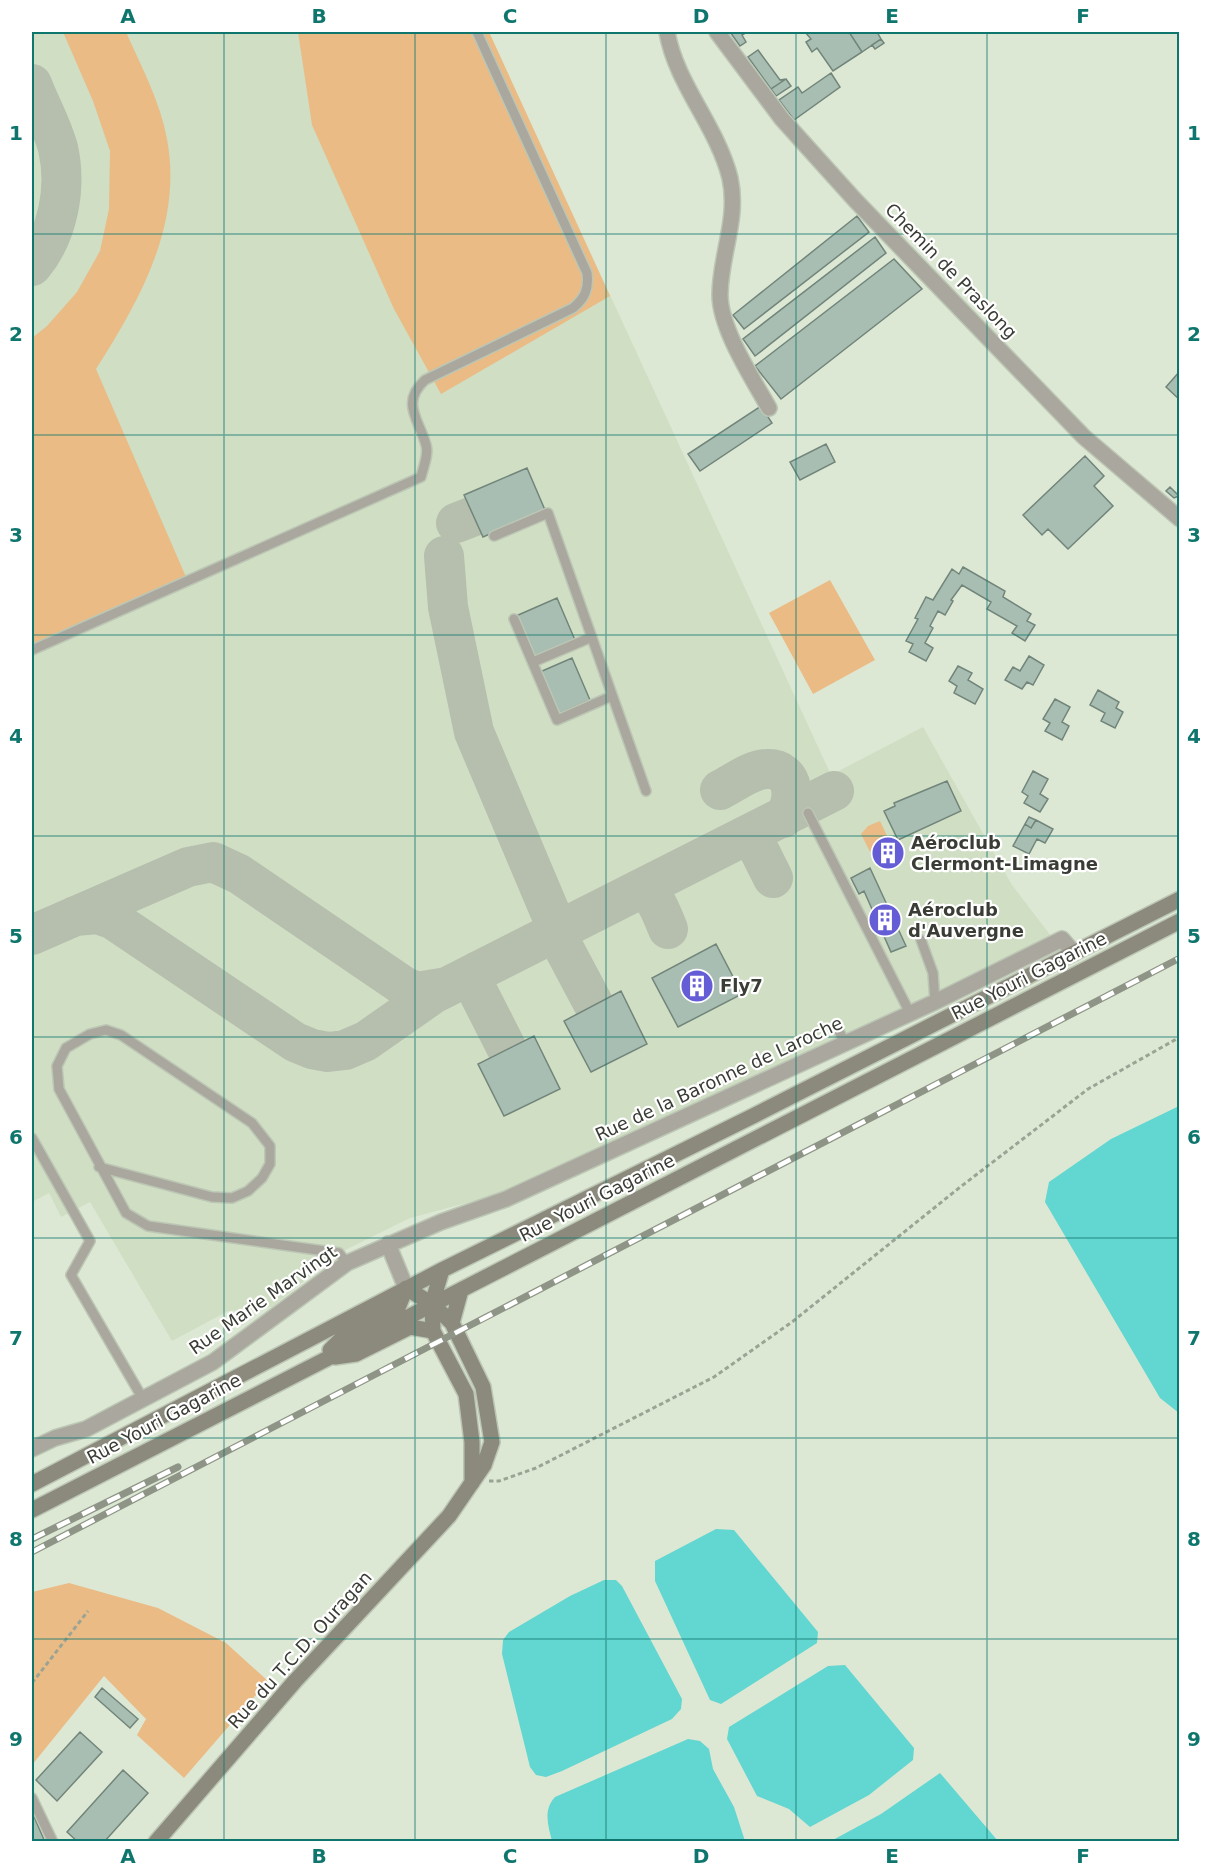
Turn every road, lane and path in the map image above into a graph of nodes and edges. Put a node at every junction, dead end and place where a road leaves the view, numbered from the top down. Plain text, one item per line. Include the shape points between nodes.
1 (477, 32) edge
2 (667, 32) edge
3 (717, 32) edge
4 (769, 408) dead end
5 (1179, 519) edge
6 (494, 536) dead end
7 (514, 618) dead end
8 (592, 637) junction
9 (32, 650) edge
10 (533, 662) junction
11 (612, 696) junction
12 (646, 791) dead end
13 (808, 813) dead end
14 (1179, 899) edge
15 (1179, 921) edge
16 (921, 940) dead end
17 (1074, 953) junction
18 (935, 1002) junction
19 (910, 1013) junction
20 (837, 1027) dead end
21 (1179, 1037) edge
22 (845, 1043) junction
23 (32, 1138) edge
24 (99, 1167) junction
25 (388, 1244) junction
26 (347, 1263) junction
27 (442, 1270) junction
28 (406, 1288) junction
29 (461, 1290) junction
30 (432, 1304) junction
31 (452, 1323) junction
32 (433, 1331) junction
33 (321, 1360) junction
34 (144, 1399) junction
35 (32, 1449) edge
36 (472, 1483) junction
37 (32, 1484) edge
38 (32, 1510) edge
39 (88, 1611) dead end
40 (32, 1683) edge
41 (32, 1798) edge
42 (52, 1842) edge
43 (156, 1842) edge

1 - 9 lane via 587,273 588,283 581,302 416,388 412,405 427,447 421,477
2 - 4 street via 678,67 724,156 734,216 720,298 728,328
3 - 5 street, Chemin de Praslong via 782,119 855,200 1084,437
6 - 8 lane via 548,513
7 - 10 lane
8 - 10 lane
8 - 11 lane
10 - 11 lane via 557,720
11 - 12 lane
13 - 19 lane
14 - 17 main road, Rue Youri Gagarine
15 - 29 main road, Rue Youri Gagarine
16 - 18 lane via 933,973
17 - 18 street, Rue de la Baronne de Laroche via 1062,939
17 - 27 main road, Rue Youri Gagarine
18 - 19 street, Rue de la Baronne de Laroche
19 - 22 street, Rue de la Baronne de Laroche
20 - 22 lane
21 - 36 path via 1088,1089 792,1322 714,1377 536,1468 499,1481
22 - 25 street, Rue de la Baronne de Laroche via 506,1199
23 - 34 lane via 90,1241 71,1275
24 - 24 lane via 59,1089 57,1066 66,1048 106,1030 121,1035 252,1123 270,1146 270,1164 262,1178 248,1191 232,1198 212,1197
24 - 26 lane via 126,1213 148,1226 339,1253
25 - 26 street, Rue Marie Marvingt
25 - 28 street
26 - 34 street, Rue Marie Marvingt via 213,1362
27 - 28 main road, Rue Youri Gagarine
27 - 30 main road
28 - 30 main road, Rue du T.C.D. Ouragan
28 - 33 main road via 398,1308 346,1334
28 - 37 main road, Rue Youri Gagarine
29 - 30 main road, Rue Youri Gagarine
29 - 31 main road
30 - 31 main road, Rue du T.C.D. Ouragan
30 - 32 main road
30 - 33 main road, Rue Youri Gagarine
31 - 36 main road, Rue du T.C.D. Ouragan via 483,1387 490,1416 492,1442
32 - 33 main road via 410,1327 356,1354
32 - 36 main road via 466,1394
33 - 38 main road, Rue Youri Gagarine
34 - 35 street, Rue Marie Marvingt via 87,1429
36 - 43 main road, Rue du T.C.D. Ouragan via 449,1516 295,1681
39 - 40 path
41 - 42 lane

